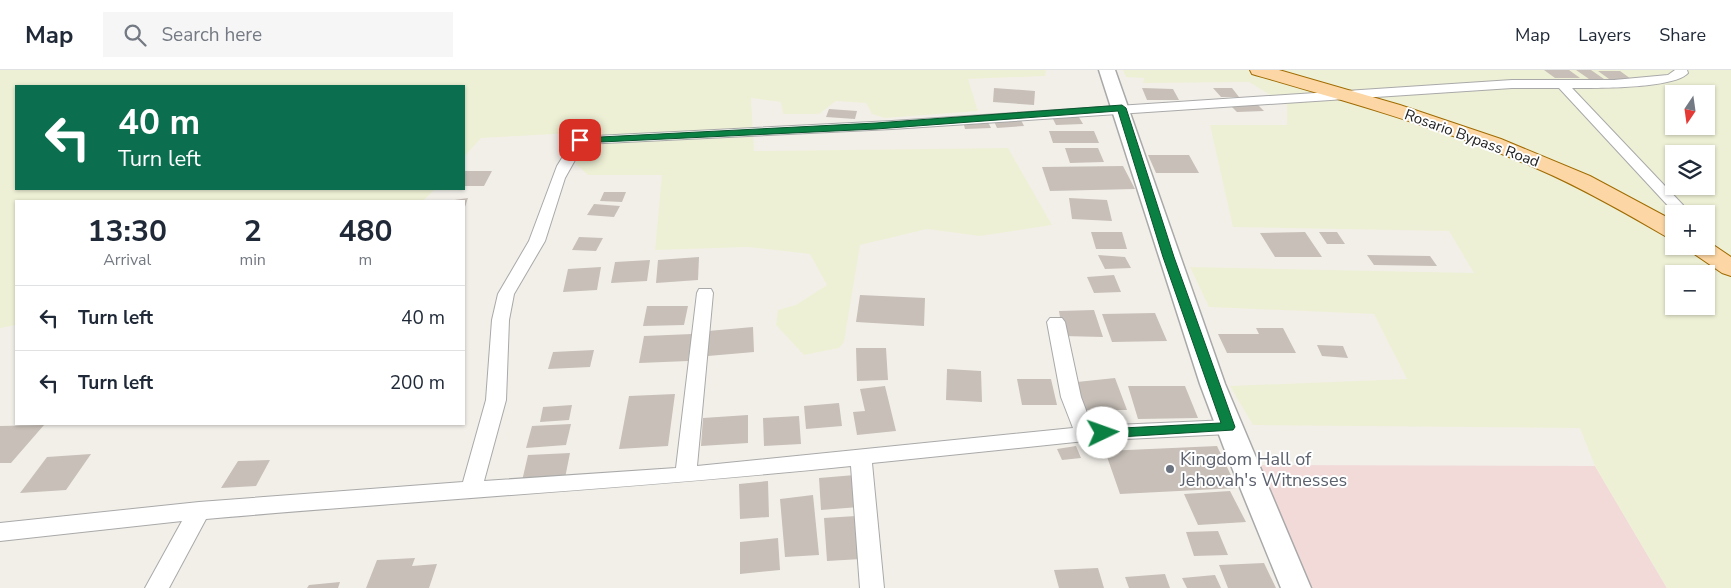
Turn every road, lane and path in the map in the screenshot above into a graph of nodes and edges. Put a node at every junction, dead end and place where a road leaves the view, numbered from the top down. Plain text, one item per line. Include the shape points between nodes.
1 (1107, 70) edge
2 (1259, 70) edge
3 (1280, 70) edge
4 (1539, 70) edge
5 (1681, 70) edge
6 (1556, 84) junction
7 (1352, 94) junction
8 (1122, 108) junction
9 (1675, 205) edge
10 (1665, 215) edge
11 (1665, 226) edge
12 (1715, 244) edge
13 (1731, 254) edge
14 (1712, 255) edge
15 (1731, 268) edge
16 (705, 293) dead end
17 (1056, 322) dead end
18 (1229, 427) junction
19 (1084, 434) junction
20 (861, 458) junction
21 (686, 475) junction
22 (471, 490) junction
23 (199, 511) junction
24 (0, 532) edge
25 (157, 588) edge
26 (872, 588) edge
27 (1296, 588) edge

1 - 8 street
2 - 7 main road, Rosario Bypass Road
3 - 7 main road, Rosario Bypass Road
4 - 6 street
5 - 6 street via 1678,76 1640,82
6 - 7 street
6 - 9 street
7 - 8 street
7 - 10 main road, Rosario Bypass Road via 1479,131 1529,150
7 - 11 main road, Rosario Bypass Road via 1527,156
8 - 18 street via 1168,257
8 - 22 street via 884,126 580,140 557,176 537,242 506,294 498,338 496,400
12 - 13 main road
14 - 15 main road
16 - 21 street
17 - 19 street via 1071,397
18 - 19 street
18 - 27 street
19 - 20 street
20 - 21 street
20 - 26 street
21 - 22 street
22 - 23 street
23 - 24 street
23 - 25 street

